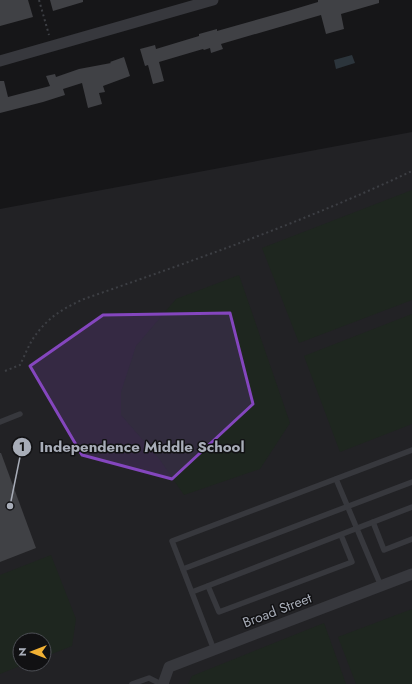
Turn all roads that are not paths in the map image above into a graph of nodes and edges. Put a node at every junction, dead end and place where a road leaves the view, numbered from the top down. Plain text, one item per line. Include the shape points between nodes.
1 (213, 0) edge
2 (0, 61) edge
3 (20, 414) dead end
4 (0, 422) edge
5 (412, 450) edge
6 (336, 478) junction
7 (412, 482) edge
8 (348, 506) junction
9 (412, 507) edge
10 (373, 522) junction
11 (357, 528) junction
12 (341, 534) junction
13 (412, 539) edge
14 (183, 569) junction
15 (412, 574) edge
16 (208, 586) junction
17 (380, 586) junction
18 (192, 592) junction
19 (214, 650) junction
20 (132, 684) edge
21 (162, 684) edge

1 - 2 street
3 - 4 lane
5 - 6 lane
6 - 8 lane
6 - 14 lane via 172,541
7 - 8 lane
8 - 11 lane
8 - 14 lane
9 - 10 lane
10 - 11 lane
10 - 13 lane via 384,550
11 - 12 lane
11 - 17 lane
12 - 16 lane
12 - 16 lane via 352,562 219,612
14 - 18 lane
15 - 17 street, Broad Street
16 - 18 lane
17 - 19 street, Broad Street
18 - 19 lane
19 - 21 street, Broad Street via 169,667
20 - 21 lane via 149,678

